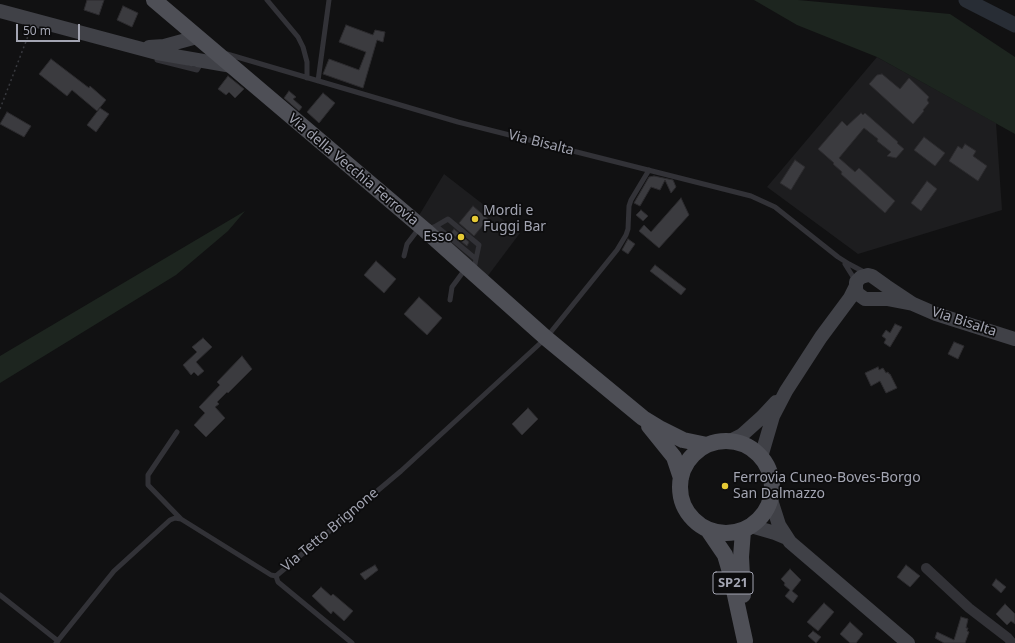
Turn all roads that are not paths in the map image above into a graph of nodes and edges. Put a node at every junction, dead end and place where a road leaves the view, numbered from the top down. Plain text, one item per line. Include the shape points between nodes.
1 (154, 0) edge
2 (267, 0) edge
3 (329, 0) edge
4 (0, 11) edge
5 (172, 16) junction
6 (197, 37) junction
7 (171, 44) junction
8 (143, 48) junction
9 (208, 56) junction
10 (180, 57) junction
11 (231, 61) junction
12 (307, 78) junction
13 (318, 81) junction
14 (649, 170) junction
15 (427, 228) junction
16 (404, 256) dead end
17 (838, 257) junction
18 (472, 266) junction
19 (875, 278) junction
20 (856, 284) junction
21 (871, 299) junction
22 (450, 300) dead end
23 (913, 304) junction
24 (838, 314) junction
25 (546, 338) junction
26 (1015, 339) edge
27 (786, 391) junction
28 (643, 418) junction
29 (177, 432) dead end
30 (730, 441) junction
31 (706, 445) junction
32 (761, 457) junction
33 (681, 478) junction
34 (771, 500) junction
35 (181, 519) junction
36 (747, 528) junction
37 (708, 530) junction
38 (787, 538) junction
39 (926, 568) dead end
40 (276, 576) junction
41 (0, 596) edge
42 (57, 642) edge
43 (745, 642) edge
44 (352, 643) edge
45 (908, 643) edge
46 (1012, 643) edge

1 - 5 main road, Via della Vecchia Ferrovia
2 - 12 lane via 303,47 307,62
3 - 13 lane
4 - 8 street
5 - 6 main road, Via della Vecchia Ferrovia
5 - 7 street via 177,27 175,39
6 - 7 street
6 - 9 main road, Via della Vecchia Ferrovia
6 - 10 street via 188,54
7 - 8 street
8 - 9 lane via 156,59 197,70
8 - 10 street
9 - 10 street
9 - 11 main road, Via della Vecchia Ferrovia
11 - 12 lane, Via Bisalta
11 - 15 main road, Via della Vecchia Ferrovia
12 - 13 lane, Via Bisalta
13 - 14 lane, Via Bisalta via 466,124
14 - 17 lane, Via Bisalta via 751,196 775,208
14 - 25 lane, Via Tetto Brignone via 631,200 626,236
15 - 16 lane via 407,244
15 - 18 main road, Via della Vecchia Ferrovia
15 - 18 lane via 448,219 479,245
17 - 19 lane, Via Bisalta
17 - 20 lane, Via Bisalta via 848,268
18 - 22 lane via 452,287
18 - 25 main road, Via della Vecchia Ferrovia
19 - 20 street via 868,275 861,277
19 - 21 street via 880,288
19 - 23 street, Via Bisalta
20 - 21 street, Via Bisalta via 856,290 861,297
20 - 24 street via 850,298
21 - 23 street, Via Bisalta
21 - 24 street via 852,305
23 - 26 street, Via Bisalta
24 - 27 street
25 - 28 main road, Via della Vecchia Ferrovia
25 - 40 lane, Via Tetto Brignone via 401,472
27 - 30 street via 762,417
27 - 32 street via 774,416
28 - 31 main road, Via della Vecchia Ferrovia via 683,440
28 - 33 main road, Via della Vecchia Ferrovia via 674,457
29 - 35 lane, Via Tetto Brignone via 148,475 148,485
30 - 31 main road
30 - 32 main road via 752,448
31 - 33 main road via 686,464
32 - 34 main road via 772,477
33 - 37 main road via 680,494 685,509 695,521
34 - 36 main road via 760,519
34 - 38 street via 779,525
35 - 40 lane, Via Tetto Brignone
35 - 42 lane via 170,520 114,571
36 - 37 main road via 731,533
36 - 38 street
36 - 43 main road, SP21 via 741,557
37 - 43 main road, SP21 via 725,555
38 - 45 street
39 - 46 street
40 - 44 lane via 278,582
41 - 42 lane

